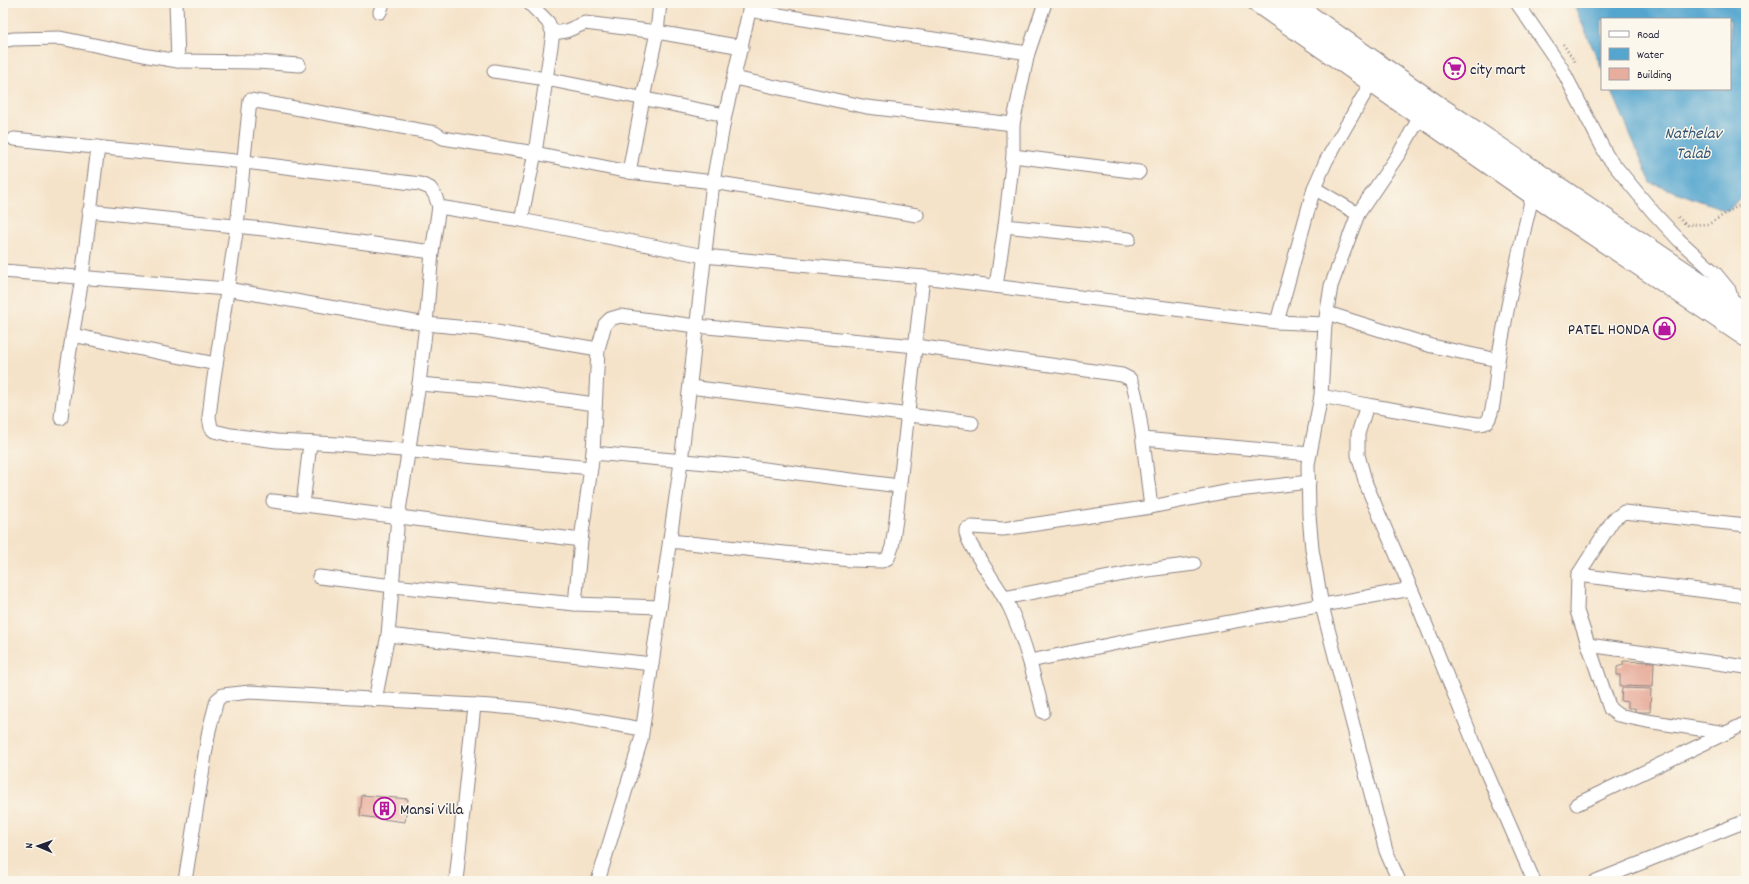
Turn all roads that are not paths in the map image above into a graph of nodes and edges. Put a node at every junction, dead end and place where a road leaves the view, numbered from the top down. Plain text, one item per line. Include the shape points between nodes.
1 (176, 3) edge
2 (529, 3) edge
3 (660, 3) edge
4 (1045, 3) edge
5 (1260, 3) edge
6 (1290, 3) edge
7 (1517, 3) edge
8 (750, 6) edge
9 (657, 32) junction
10 (553, 33) junction
11 (3, 41) edge
12 (742, 47) junction
13 (1028, 53) junction
14 (178, 61) junction
15 (299, 65) dead end
16 (494, 71) dead end
17 (734, 78) junction
18 (546, 79) junction
19 (1372, 81) junction
20 (643, 98) junction
21 (726, 115) junction
22 (1421, 115) junction
23 (1013, 124) junction
24 (14, 139) dead end
25 (98, 147) junction
26 (535, 153) junction
27 (1013, 156) junction
28 (245, 162) junction
29 (629, 172) junction
30 (1139, 172) dead end
31 (1538, 173) junction
32 (713, 182) junction
33 (1314, 188) junction
34 (1533, 194) junction
35 (439, 207) junction
36 (89, 211) junction
37 (917, 214) dead end
38 (1358, 214) junction
39 (521, 220) junction
40 (237, 226) junction
41 (1005, 226) junction
42 (1128, 239) dead end
43 (432, 252) junction
44 (704, 256) junction
45 (3, 272) edge
46 (923, 277) junction
47 (82, 278) junction
48 (1686, 285) junction
49 (996, 286) junction
50 (227, 289) junction
51 (1740, 310) edge
52 (1326, 318) junction
53 (1277, 322) junction
54 (426, 324) junction
55 (696, 326) junction
56 (72, 335) junction
57 (1746, 336) edge
58 (916, 346) junction
59 (598, 349) junction
60 (1498, 360) junction
61 (216, 364) junction
62 (419, 384) junction
63 (690, 387) junction
64 (1321, 396) junction
65 (595, 404) junction
66 (1367, 405) junction
67 (909, 416) junction
68 (61, 418) dead end
69 (972, 423) dead end
70 (1143, 439) junction
71 (310, 443) junction
72 (409, 452) junction
73 (593, 453) junction
74 (1310, 454) junction
75 (680, 462) junction
76 (591, 468) junction
77 (1308, 482) junction
78 (899, 486) junction
79 (273, 501) dead end
80 (303, 505) junction
81 (1151, 507) junction
82 (398, 517) junction
83 (1746, 525) edge
84 (581, 540) junction
85 (670, 541) junction
86 (1194, 564) dead end
87 (1578, 576) junction
88 (319, 577) dead end
89 (393, 586) junction
90 (1411, 589) junction
91 (1746, 596) edge
92 (1004, 598) junction
93 (575, 604) junction
94 (1322, 606) junction
95 (660, 607) junction
96 (388, 635) junction
97 (1588, 645) junction
98 (1030, 661) junction
99 (652, 664) junction
100 (1746, 667) edge
101 (375, 700) junction
102 (474, 705) junction
103 (1043, 712) dead end
104 (1746, 723) edge
105 (642, 729) junction
106 (1726, 733) junction
107 (1578, 804) dead end
108 (1746, 821) edge
109 (185, 881) edge
110 (456, 881) edge
111 (598, 881) edge
112 (1398, 881) edge
113 (1534, 881) edge
114 (1596, 881) edge

1 - 14 street
2 - 10 street via 548,22
3 - 9 street
4 - 13 street
5 - 19 main road
6 - 31 main road
7 - 51 street via 1561,67 1607,156 1653,212 1715,273 1729,290
8 - 12 street
8 - 13 street via 840,26
9 - 10 street via 586,23
9 - 12 street
9 - 20 street
10 - 18 street
11 - 14 street via 60,38
12 - 17 street
13 - 23 street
14 - 15 street
16 - 18 street
17 - 21 street
17 - 23 street via 867,107
18 - 20 street
18 - 26 street
19 - 22 main road
19 - 33 street via 1326,161
20 - 21 street
20 - 29 street
21 - 32 street
22 - 34 main road
22 - 38 street via 1400,152
23 - 27 street
24 - 25 street
25 - 28 street
25 - 36 street
26 - 28 street via 443,138 435,133 250,100
26 - 29 street
26 - 39 street
27 - 30 street
27 - 41 street
28 - 35 street via 420,184 430,188 435,194
28 - 40 street
29 - 32 street
31 - 34 street
31 - 48 main road
32 - 37 street
32 - 44 street
33 - 38 street
33 - 53 street
34 - 48 main road
34 - 60 street
35 - 39 street
35 - 43 street
36 - 40 street
36 - 47 street
38 - 52 street via 1331,286
39 - 44 street
40 - 43 street
40 - 50 street
41 - 42 street
41 - 49 street
43 - 54 street
44 - 46 street
44 - 55 street
45 - 47 street
46 - 49 street
46 - 58 street
47 - 50 street
47 - 56 street
48 - 51 main road
48 - 57 main road
49 - 53 street
50 - 54 street
50 - 61 street
52 - 53 street
52 - 60 street via 1432,346
52 - 64 street
54 - 59 street via 478,329
54 - 62 street
55 - 58 street
55 - 59 street via 620,316 610,319 605,324
55 - 63 street
56 - 61 street
56 - 68 street
58 - 67 street
58 - 70 street via 1122,375 1130,380 1134,388
59 - 65 street
60 - 66 street via 1492,410 1484,423 1477,424
61 - 71 street via 209,418 214,431
62 - 65 street via 492,390
62 - 72 street
63 - 67 street
63 - 75 street
64 - 66 street
64 - 74 street
65 - 73 street
66 - 90 street via 1358,434 1358,455 1366,484
67 - 69 street
67 - 78 street
70 - 74 street
70 - 81 street
71 - 72 street
71 - 80 street
72 - 76 street
72 - 82 street
73 - 75 street
73 - 76 street
74 - 77 street
75 - 78 street via 741,466
75 - 85 street
76 - 84 street
77 - 81 street via 1230,491
77 - 94 street via 1308,515
78 - 85 street via 892,547 888,558 882,562
79 - 80 street
80 - 82 street
81 - 92 street via 1003,529 966,529 968,540
82 - 84 street
82 - 89 street
83 - 87 street via 1624,512 1613,520
84 - 93 street
85 - 95 street
86 - 92 street
87 - 91 street
87 - 97 street via 1577,611
88 - 89 street
89 - 93 street
89 - 96 street
90 - 94 street
90 - 113 street
92 - 98 street
93 - 95 street
94 - 98 street
94 - 112 street via 1386,851
95 - 99 street
96 - 99 street
96 - 101 street
97 - 100 street
97 - 106 street via 1610,709 1618,715
98 - 103 street
99 - 105 street
101 - 102 street
101 - 109 street via 250,692 223,695 217,700 209,730
102 - 105 street via 534,710
102 - 110 street
104 - 106 street
105 - 111 street via 641,740
106 - 107 street
108 - 114 street

